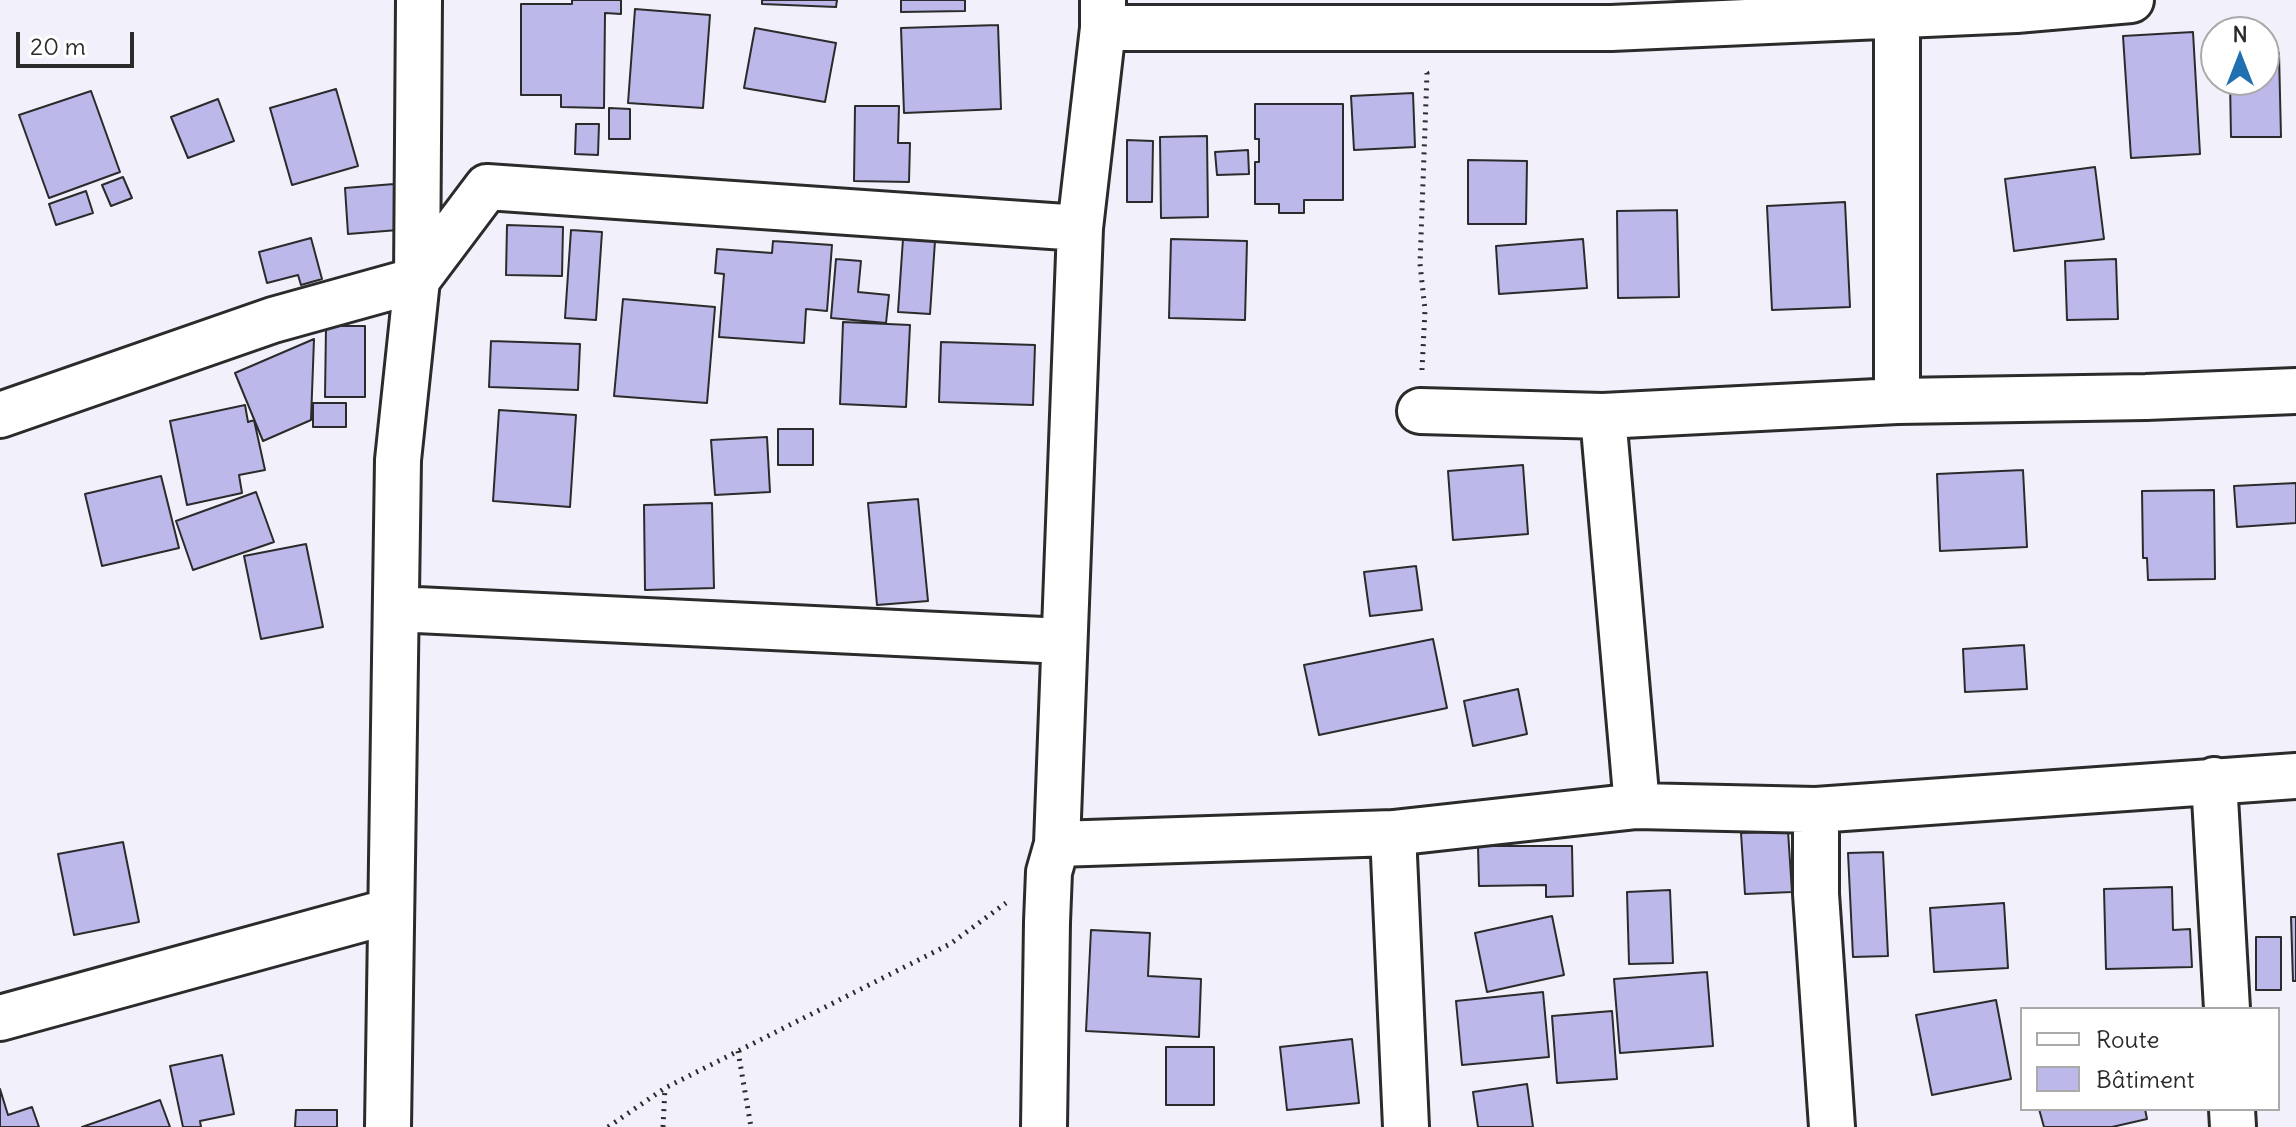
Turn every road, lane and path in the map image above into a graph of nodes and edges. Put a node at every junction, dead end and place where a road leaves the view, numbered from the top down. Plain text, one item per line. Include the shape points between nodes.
1 (419, 0) edge
2 (2131, 0) edge
3 (1103, 14) edge
4 (1610, 14) edge
5 (1897, 16) junction
6 (1427, 73) dead end
7 (1080, 228) junction
8 (417, 280) junction
9 (2296, 391) edge
10 (1897, 401) junction
11 (2, 408) edge
12 (1420, 411) joint
13 (1603, 416) junction
14 (396, 609) junction
15 (1064, 641) junction
16 (2296, 776) edge
17 (2214, 780) junction
18 (1637, 806) junction
19 (1816, 810) junction
20 (1393, 833) junction
21 (1053, 858) junction
22 (391, 911) junction
23 (2227, 1007) edge
24 (0, 1018) edge
25 (738, 1051) junction
26 (665, 1088) junction
27 (388, 1127) edge
28 (608, 1127) edge
29 (663, 1127) edge
30 (751, 1127) edge
31 (1044, 1127) edge
32 (1406, 1127) edge
33 (1832, 1127) edge

1 - 8 street
2 - 5 street
3 - 4 street
3 - 7 street
4 - 5 street
5 - 10 street
6 - 12 path
7 - 8 street via 487,187
7 - 15 street
8 - 11 street via 273,320
8 - 14 street via 398,460
9 - 10 street
10 - 13 street
12 - 13 street
13 - 18 street
14 - 15 street
14 - 22 street
15 - 21 street
16 - 17 street
17 - 19 street
17 - 23 street
18 - 19 street
18 - 20 street
19 - 33 street via 1816,894
20 - 21 street
20 - 32 street
21 - 25 path via 950,944
21 - 31 street
22 - 24 street
22 - 27 street
25 - 26 path
25 - 30 path
26 - 28 path
26 - 29 path

